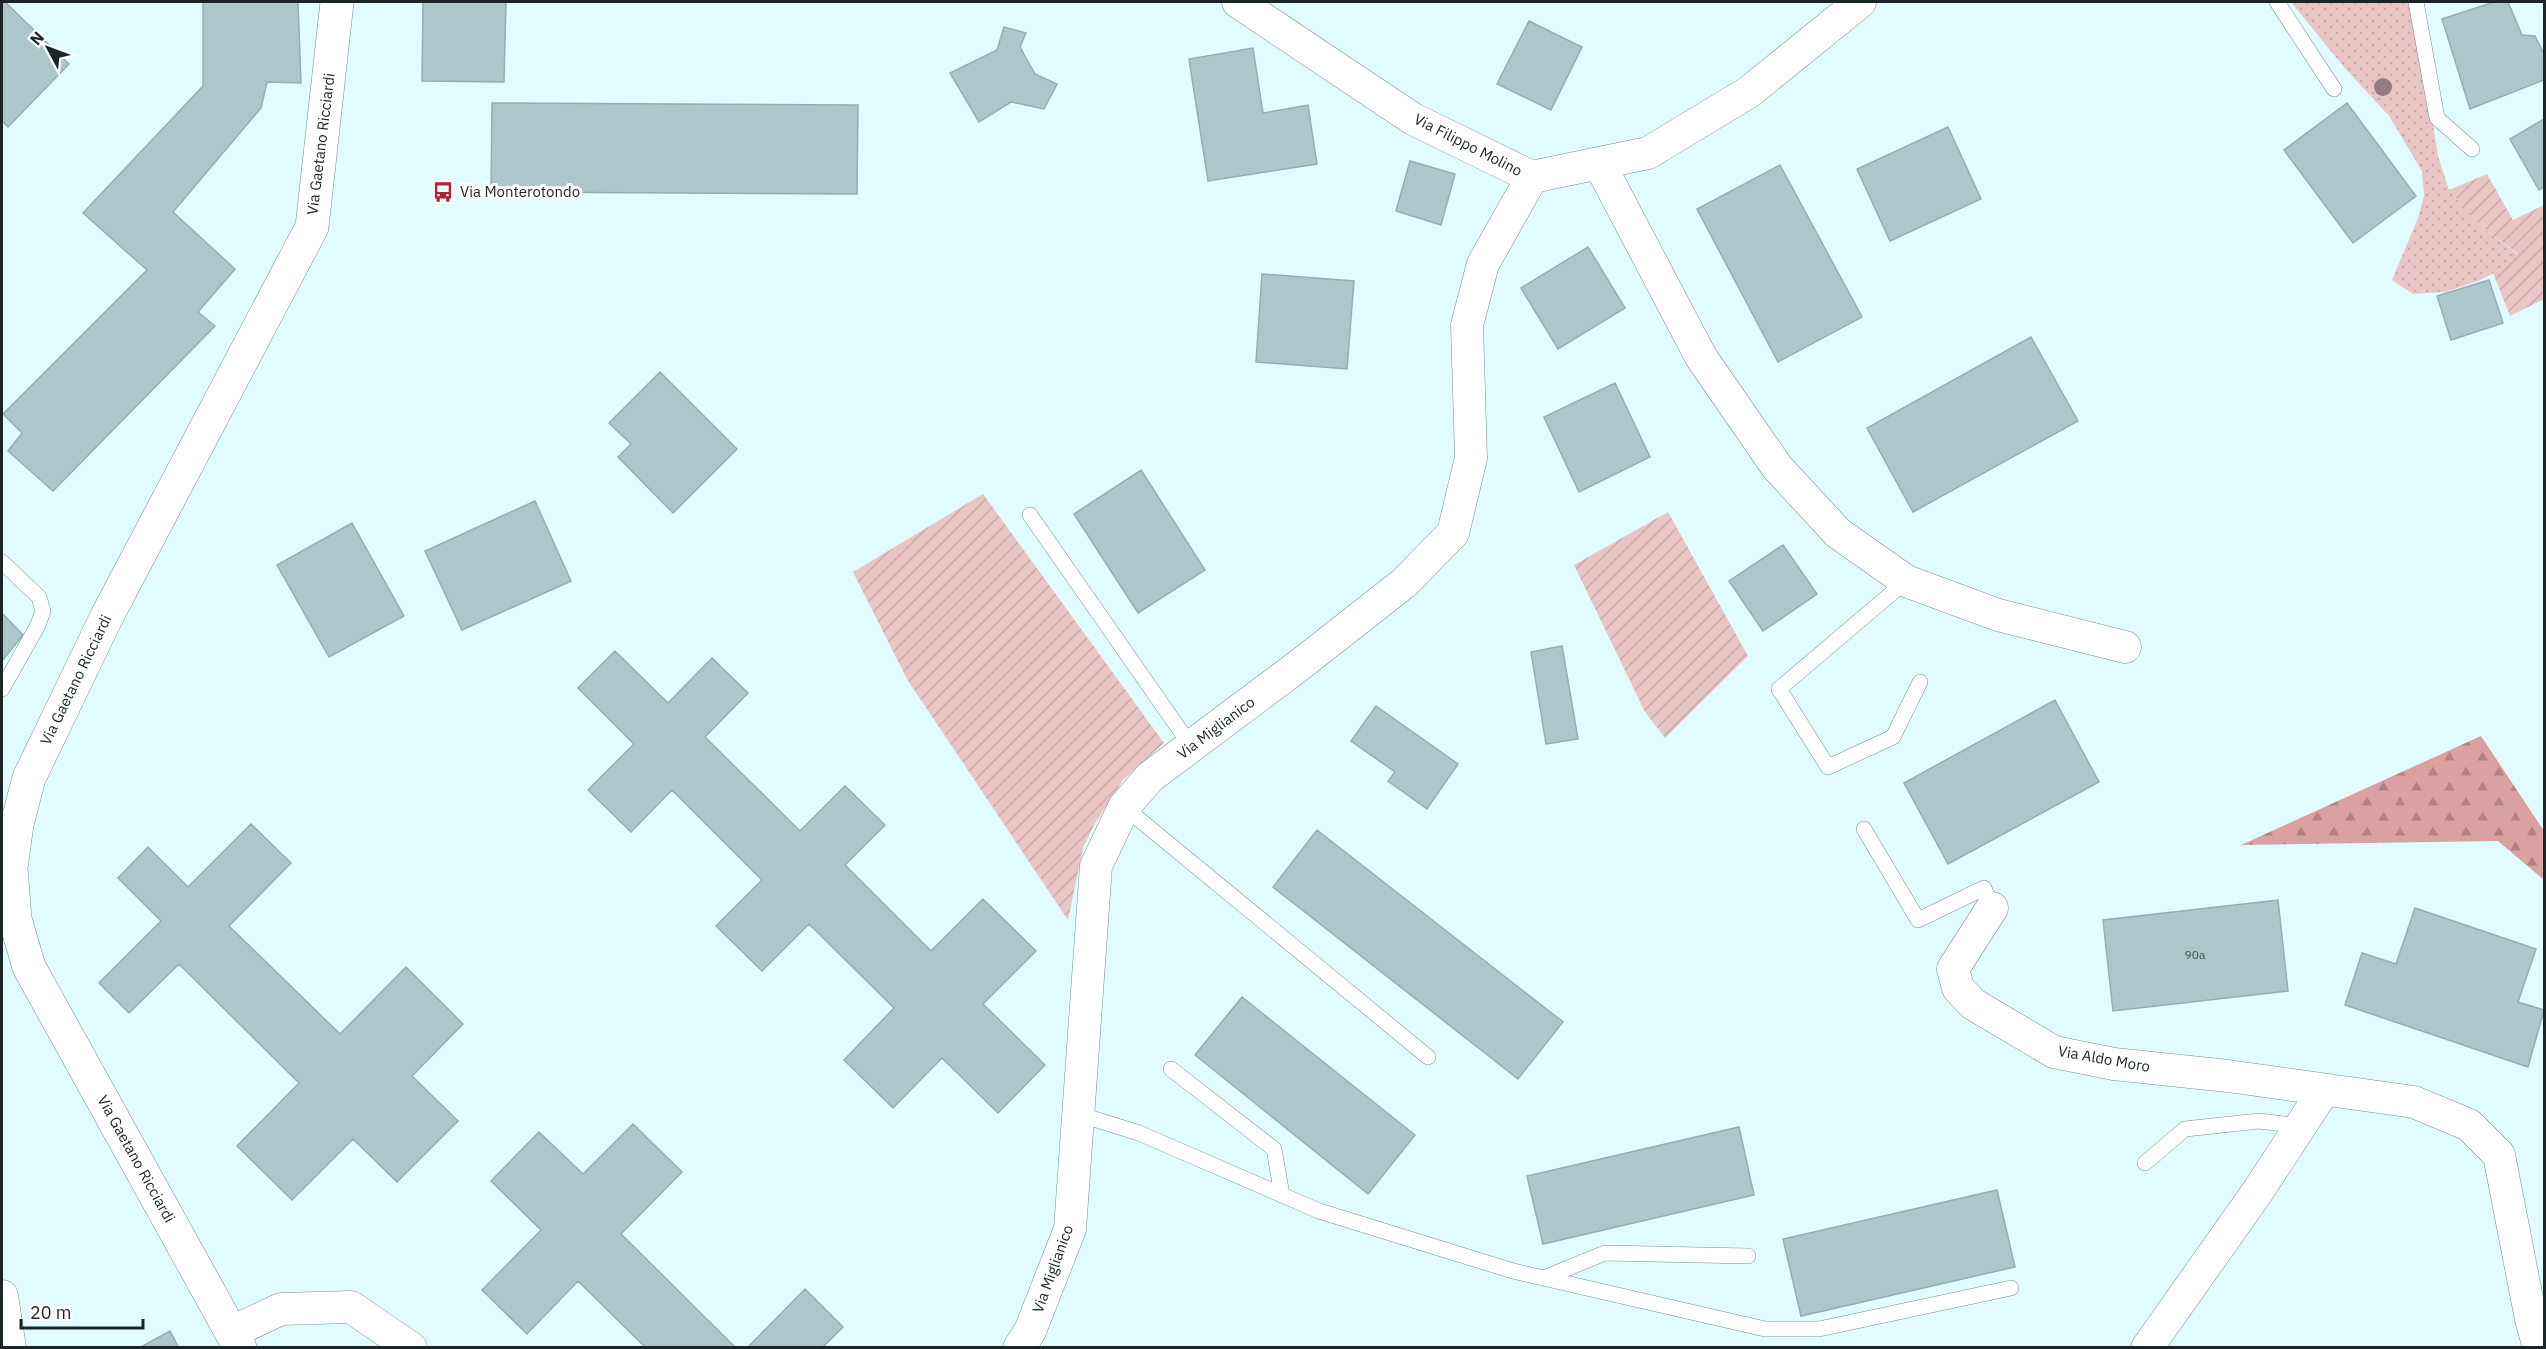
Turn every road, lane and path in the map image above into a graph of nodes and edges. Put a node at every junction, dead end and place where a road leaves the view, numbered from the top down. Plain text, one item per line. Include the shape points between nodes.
1 (337, 2) edge
2 (1238, 2) edge
3 (1860, 2) edge
4 (2277, 2) edge
5 (2416, 2) edge
6 (2334, 89) dead end
7 (2472, 149) dead end
8 (1599, 163) junction
9 (1532, 177) junction
10 (1030, 515) dead end
11 (2, 562) edge
12 (1906, 581) junction
13 (2125, 647) dead end
14 (1920, 682) dead end
15 (2, 689) edge
16 (1191, 746) junction
17 (1124, 807) junction
18 (1864, 829) dead end
19 (1992, 908) joint
20 (1428, 1057) dead end
21 (1171, 1069) dead end
22 (2324, 1089) junction
23 (1078, 1114) junction
24 (2300, 1126) junction
25 (2145, 1163) dead end
26 (1282, 1195) junction
27 (1748, 1256) dead end
28 (1544, 1278) junction
29 (2011, 1288) dead end
30 (2, 1296) edge
31 (236, 1340) edge
32 (10, 1347) edge
33 (411, 1347) edge
34 (1019, 1347) edge
35 (2147, 1347) edge
36 (2539, 1347) edge

1 - 31 street, Via Gaetano Ricciardi via 312,227 107,616 29,778 11,868 15,919 29,967
2 - 9 street, Via Filippo Molino via 1413,119
3 - 8 street, Via Filippo Molino via 1749,92 1648,153
4 - 6 lane
5 - 7 lane via 2437,118
8 - 9 street, Via Filippo Molino
8 - 12 street via 1701,357 1777,467 1838,532
9 - 16 street, Via Miglianico via 1483,264 1467,325 1471,458 1453,533 1404,583
10 - 16 lane
11 - 15 lane via 39,597 43,611
12 - 13 street via 1998,615
12 - 14 lane via 1779,689 1828,767 1893,737
16 - 17 street, Via Miglianico via 1150,777
17 - 20 lane
17 - 23 street, Via Miglianico via 1096,866
18 - 19 lane via 1918,920 1984,888
19 - 22 street, Via Aldo Moro via 1953,969 1958,988 1973,1004 2054,1052 2114,1064
21 - 26 lane via 1274,1149
22 - 24 street
22 - 36 street, Via Aldo Moro via 2414,1102 2469,1125 2499,1155
23 - 26 lane via 1139,1133
23 - 34 street, Via Miglianico via 1070,1229 1030,1331
24 - 25 lane via 2259,1121 2185,1129
24 - 35 street
26 - 28 lane via 1319,1211
27 - 28 lane via 1605,1253
28 - 29 lane via 1765,1329 1819,1329
30 - 32 street
31 - 33 street via 281,1310 351,1307

